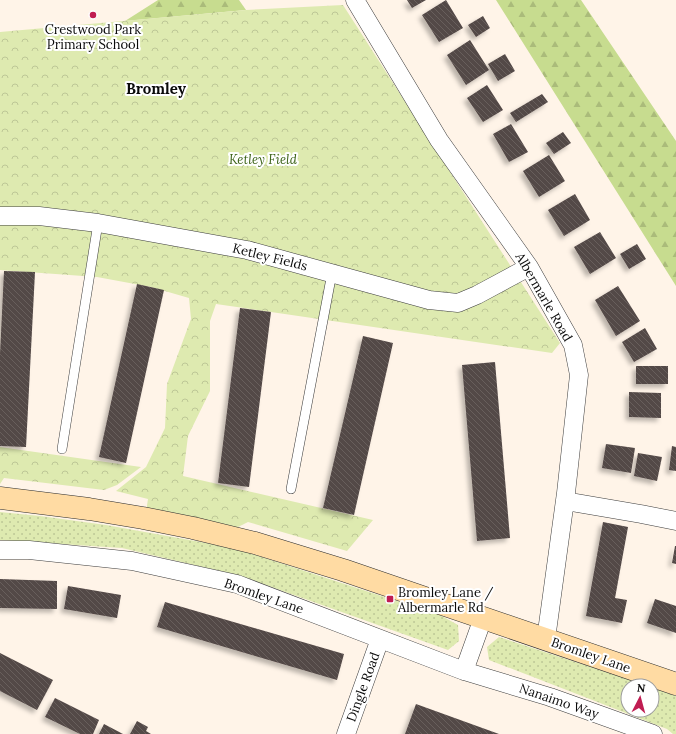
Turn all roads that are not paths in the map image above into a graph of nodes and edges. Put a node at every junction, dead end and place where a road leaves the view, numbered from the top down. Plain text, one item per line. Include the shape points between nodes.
1 (355, 0) edge
2 (0, 216) edge
3 (98, 223) junction
4 (529, 267) junction
5 (332, 273) junction
6 (62, 450) dead end
7 (291, 489) dead end
8 (0, 498) edge
9 (565, 501) junction
10 (676, 521) edge
11 (0, 550) edge
12 (483, 618) junction
13 (380, 639) junction
14 (546, 639) junction
15 (464, 671) junction
16 (676, 684) edge
17 (346, 734) edge
18 (653, 734) edge

1 - 4 street, Albermarle Road via 439,140
2 - 3 street, Ketley Fields via 39,216
3 - 5 street, Ketley Fields via 247,250
3 - 6 lane
4 - 5 street, Ketley Fields via 458,303 429,300
4 - 9 street, Albermarle Road via 573,345 579,375
5 - 7 lane
8 - 12 street, Bromley Lane via 143,518 255,543
9 - 10 street
9 - 14 street, Albermarle Road
11 - 13 street, Bromley Lane via 29,550 132,561 237,584
12 - 14 street, Bromley Lane
12 - 15 street
13 - 15 street, Bromley Lane
13 - 17 street, Dingle Road
14 - 16 street, Bromley Lane
15 - 18 street, Nanaimo Way via 550,696

